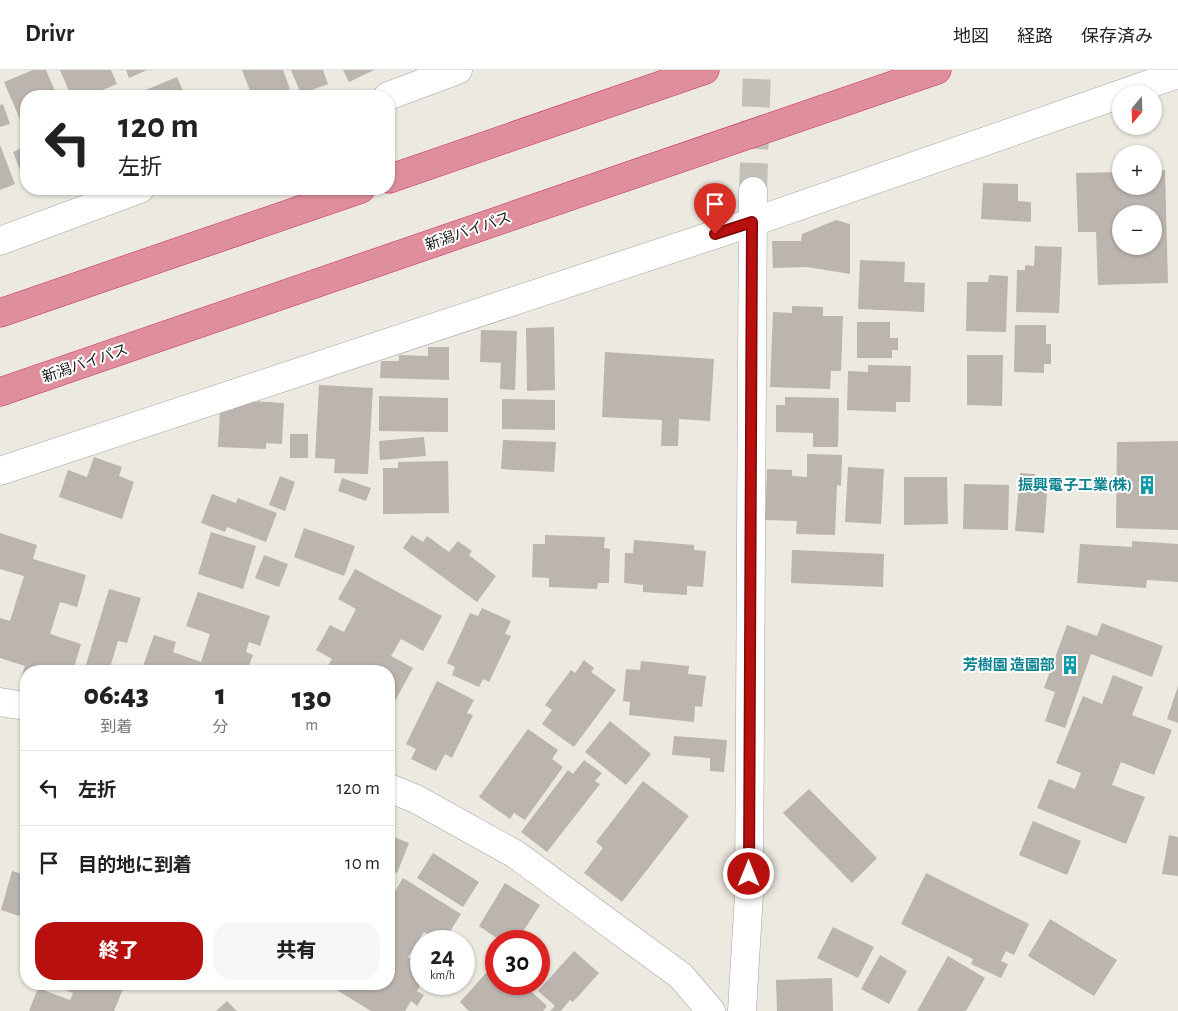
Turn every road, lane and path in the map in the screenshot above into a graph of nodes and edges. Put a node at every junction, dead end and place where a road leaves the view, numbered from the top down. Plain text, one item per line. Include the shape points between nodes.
1 (458, 70) edge
2 (705, 70) edge
3 (937, 70) edge
4 (1178, 74) edge
5 (1147, 85) edge
6 (395, 93) edge
7 (1112, 97) edge
8 (395, 177) edge
9 (753, 191) tunnel mouth
10 (124, 195) edge
11 (344, 195) edge
12 (752, 222) junction
13 (0, 241) edge
14 (0, 313) edge
15 (0, 392) edge
16 (0, 472) edge
17 (0, 702) edge
18 (20, 705) edge
19 (395, 790) edge
20 (712, 1011) edge
21 (742, 1011) edge

1 - 6 street
2 - 8 highway
3 - 15 highway, 新潟バイパス
4 - 5 street
7 - 12 street
9 - 12 street
10 - 13 street
11 - 14 highway
12 - 16 street
12 - 21 street via 749,894
17 - 18 street
19 - 20 street via 515,854 681,976

